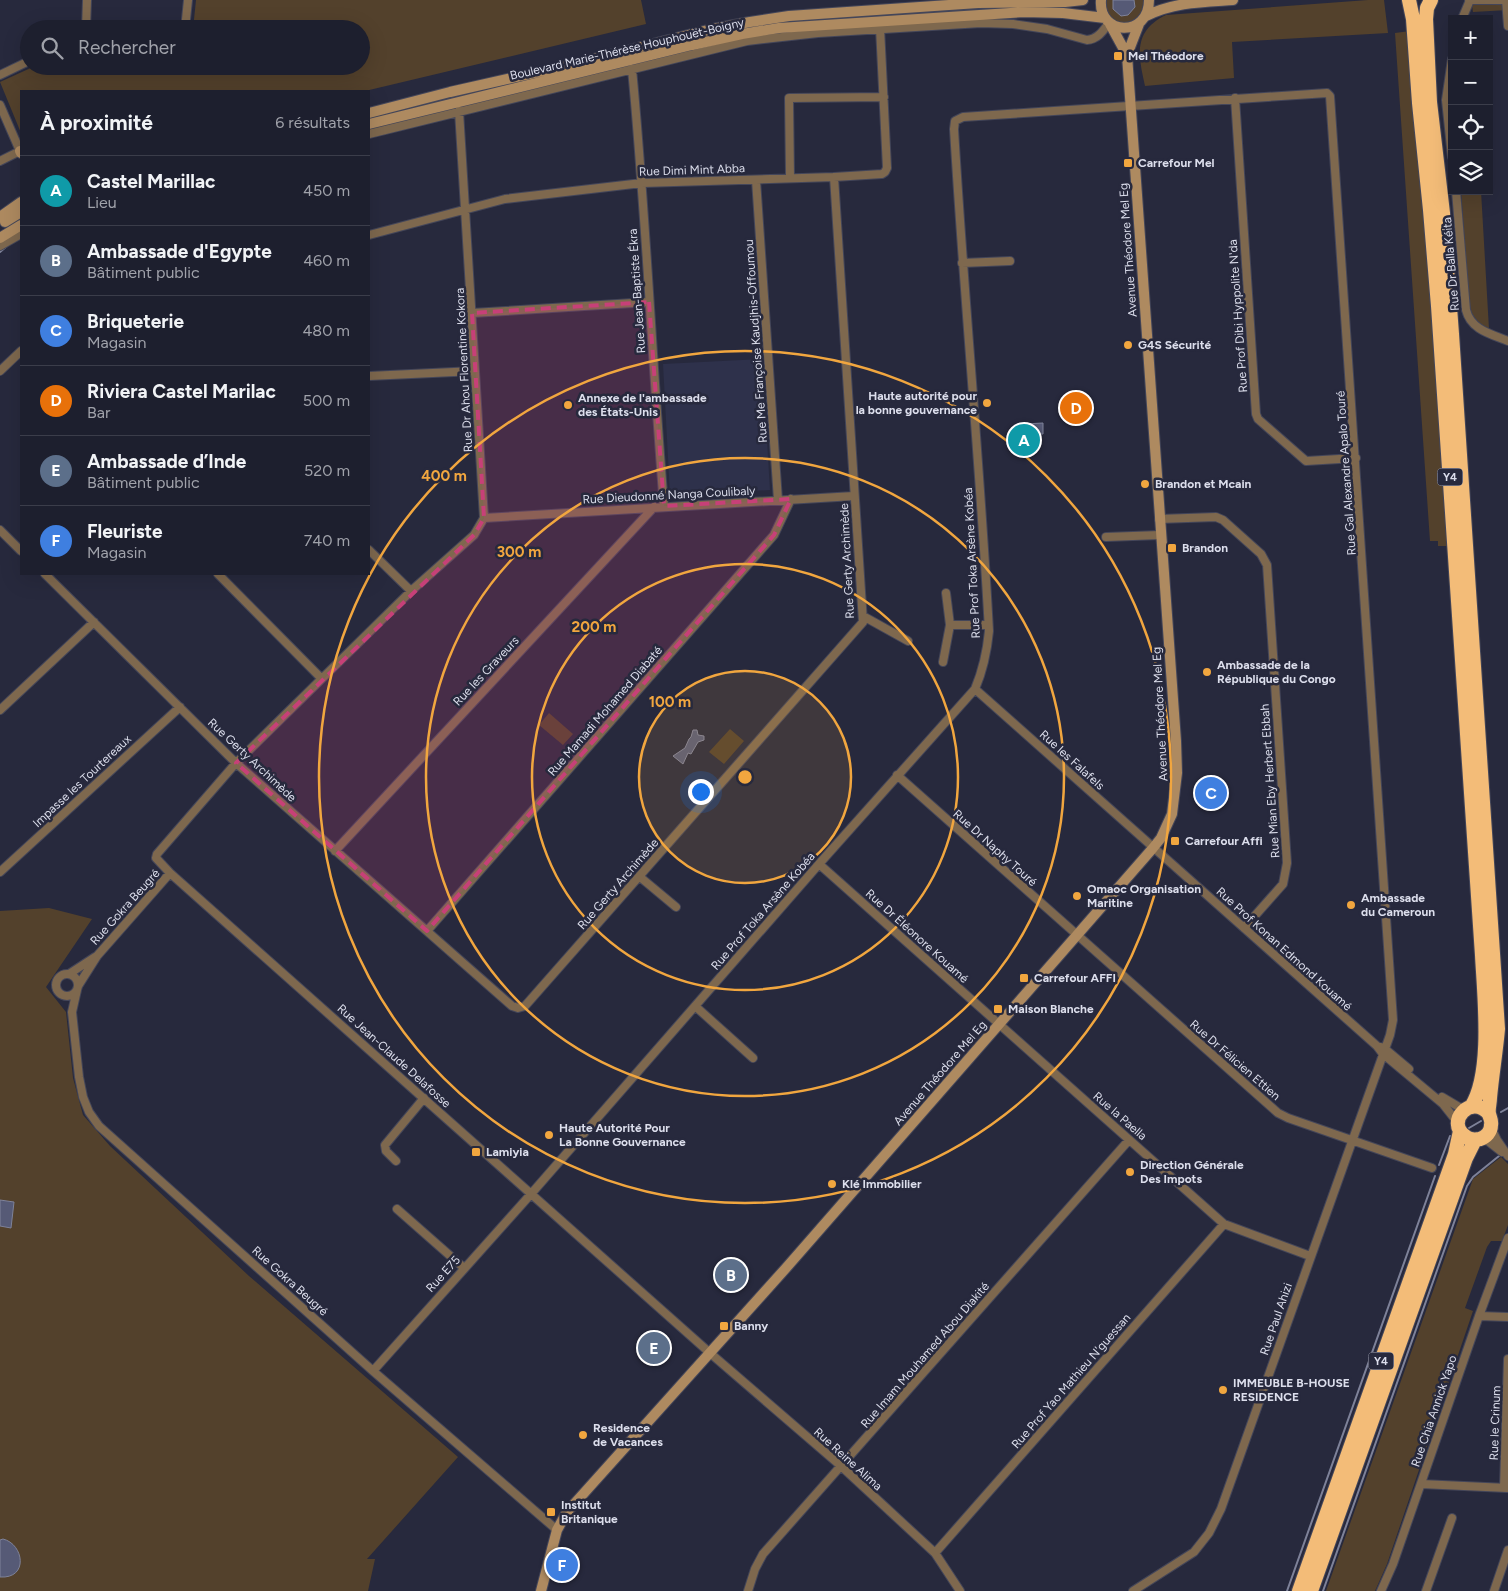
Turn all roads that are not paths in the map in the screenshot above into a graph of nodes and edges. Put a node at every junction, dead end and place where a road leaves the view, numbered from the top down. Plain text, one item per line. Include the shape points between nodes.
1 (86, 0) edge
2 (188, 0) edge
3 (1083, 0) edge
4 (1101, 0) edge
5 (1149, 0) edge
6 (1233, 0) edge
7 (1409, 0) edge
8 (1415, 0) edge
9 (1429, 0) edge
10 (1470, 0) edge
11 (1464, 15) edge
12 (86, 20) edge
13 (186, 20) edge
14 (1143, 20) junction
15 (1108, 22) junction
16 (1508, 26) edge
17 (880, 28) junction
18 (1127, 55) junction
19 (20, 65) edge
20 (632, 72) junction
21 (0, 75) edge
22 (1448, 87) edge
23 (884, 97) junction
24 (1235, 98) junction
25 (0, 105) edge
26 (1131, 105) junction
27 (458, 111) junction
28 (370, 113) edge
29 (370, 124) edge
30 (370, 134) edge
31 (20, 150) edge
32 (1451, 150) edge
33 (20, 152) edge
34 (0, 161) edge
35 (834, 177) junction
36 (790, 178) junction
37 (756, 180) junction
38 (642, 182) junction
39 (1456, 195) edge
40 (20, 203) edge
41 (465, 209) junction
42 (20, 213) edge
43 (0, 217) edge
44 (0, 224) edge
45 (20, 226) edge
46 (20, 235) edge
47 (370, 235) edge
48 (0, 238) edge
49 (0, 246) edge
50 (1010, 261) dead end
51 (962, 263) junction
52 (649, 302) junction
53 (472, 313) junction
54 (1508, 341) edge
55 (20, 352) edge
56 (0, 371) edge
57 (475, 371) junction
58 (370, 376) edge
59 (1356, 458) junction
60 (854, 496) junction
61 (791, 499) junction
62 (778, 500) junction
63 (664, 506) junction
64 (654, 507) junction
65 (484, 518) junction
66 (1159, 519) junction
67 (0, 530) edge
68 (1160, 535) junction
69 (7, 537) junction
70 (1106, 537) dead end
71 (0, 544) edge
72 (20, 550) edge
73 (370, 551) edge
74 (45, 575) edge
75 (219, 575) edge
76 (411, 591) junction
77 (946, 593) dead end
78 (863, 616) junction
79 (94, 622) junction
80 (988, 624) junction
81 (950, 626) junction
82 (908, 641) dead end
83 (943, 662) dead end
84 (321, 678) junction
85 (975, 689) junction
86 (180, 706) junction
87 (0, 710) edge
88 (236, 763) junction
89 (897, 775) junction
90 (1153, 848) junction
91 (335, 851) junction
92 (819, 864) junction
93 (0, 872) edge
94 (170, 873) junction
95 (640, 877) junction
96 (676, 907) dead end
97 (1244, 928) junction
98 (426, 931) junction
99 (1077, 936) junction
100 (97, 956) junction
101 (69, 974) junction
102 (77, 988) junction
103 (62, 994) junction
104 (695, 1006) junction
105 (72, 1012) junction
106 (999, 1025) junction
107 (1381, 1050) junction
108 (753, 1058) dead end
109 (424, 1098) junction
110 (1468, 1109) junction
111 (1490, 1121) junction
112 (1459, 1127) junction
113 (1478, 1139) junction
114 (1129, 1140) junction
115 (1353, 1141) junction
116 (1508, 1156) edge
117 (396, 1160) dead end
118 (1432, 1168) dead end
119 (531, 1194) junction
120 (397, 1210) dead end
121 (1224, 1224) junction
122 (1508, 1238) edge
123 (1310, 1256) junction
124 (1504, 1261) edge
125 (464, 1268) junction
126 (1479, 1316) junction
127 (1508, 1317) edge
128 (710, 1353) junction
129 (1508, 1359) edge
130 (373, 1371) junction
131 (841, 1466) junction
132 (1421, 1484) junction
133 (1506, 1488) edge
134 (1452, 1518) dead end
135 (557, 1530) junction
136 (1508, 1550) edge
137 (935, 1553) junction
138 (541, 1591) edge
139 (748, 1591) edge
140 (960, 1591) edge
141 (1133, 1591) edge
142 (1299, 1591) edge
143 (1311, 1591) edge
144 (1381, 1591) edge
145 (1426, 1591) edge
146 (1494, 1591) edge

1 - 12 street
2 - 13 street
3 - 28 main road, Boulevard Marie-Thérèse Houphouët-Boigny via 978,3 789,16 750,22
4 - 15 main road via 1100,7
5 - 14 main road
6 - 14 main road via 1183,3 1161,9
7 - 110 highway, Y4 via 1438,298 1486,1029 1480,1084
8 - 9 highway
9 - 111 highway, Y4 via 1426,19 1430,102 1443,213 1498,1029
10 - 11 street
10 - 16 street via 1506,0
14 - 15 main road, Boulevard Marie-Thérèse Houphouët-Boigny via 1125,28
14 - 18 main road
15 - 17 street via 1100,34 1087,40 1013,24
15 - 18 main road
15 - 29 main road, Boulevard Marie-Thérèse Houphouët-Boigny via 1062,13 990,13 760,31
17 - 20 street via 747,41
17 - 23 street, Rue Dimi Mint Abba
18 - 26 main road, Avenue Théodore Mel Eg
19 - 21 street
20 - 27 street
20 - 38 street, Rue Jean-Baptiste Ékra
22 - 32 street via 1446,100
23 - 35 street, Rue Dimi Mint Abba via 885,172
23 - 36 street via 789,98
24 - 26 street, Rue Gal Alexandre Apalo Touré
24 - 59 street, Rue Prof Dibi Hyppolite N'da via 1256,414 1259,421 1306,461
24 - 59 street, Rue Gal Alexandre Apalo Touré via 1327,93 1330,96
25 - 31 street
26 - 51 street, Rue Prof Toka Arsène Kobéa via 955,120
26 - 66 main road, Avenue Théodore Mel Eg
27 - 30 street
27 - 41 street, Rue Dr Ahou Florentine Kokora
33 - 34 street
35 - 36 street, Rue Dimi Mint Abba
35 - 60 street, Rue Gerty Archimède
36 - 37 street, Rue Dimi Mint Abba
37 - 38 street, Rue Dimi Mint Abba
37 - 62 street, Rue Me Françoise Kaudjhis-Offoumou
38 - 41 street, Rue Dimi Mint Abba via 504,199
38 - 52 street, Rue Jean-Baptiste Ékra
39 - 54 street, Rue Dr Balla Kéita via 1468,317 1477,328
40 - 43 main road
41 - 47 street, Rue Dimi Mint Abba
41 - 53 street, Rue Dr Ahou Florentine Kokora
42 - 44 main road
45 - 48 main road
46 - 49 street
50 - 51 street
51 - 80 street, Rue Prof Toka Arsène Kobéa
52 - 53 street
52 - 63 street, Rue Jean-Baptiste Ékra
53 - 57 street, Rue Dr Ahou Florentine Kokora
55 - 56 street
57 - 58 street
57 - 65 street, Rue Dr Ahou Florentine Kokora
59 - 107 street, Rue Gal Alexandre Apalo Touré via 1394,1006 1390,1035
60 - 61 street, Rue Dieudonné Nanga Coulibaly
60 - 78 street, Rue Gerty Archimède
61 - 62 street, Rue Dieudonné Nanga Coulibaly
61 - 98 street, Rue Mamadi Mohamed Diabaté via 774,535
62 - 63 street, Rue Dieudonné Nanga Coulibaly
63 - 64 street, Rue Dieudonné Nanga Coulibaly
64 - 65 street, Rue Dieudonné Nanga Coulibaly
64 - 91 street, Rue les Graveurs
65 - 76 street via 474,535
66 - 68 main road, Avenue Théodore Mel Eg
66 - 97 street, Rue Mian Eby Herbert Ebbah via 1216,517 1261,554 1267,565 1287,863 1283,884
67 - 69 street
68 - 70 street
68 - 90 main road, Avenue Théodore Mel Eg via 1177,773 1172,814
69 - 71 street
69 - 72 street
73 - 76 street
74 - 79 street, Rue Gerty Archimède
75 - 84 street
76 - 84 street
77 - 81 street
78 - 82 street
78 - 95 street, Rue Gerty Archimède via 858,629
79 - 86 street, Rue Gerty Archimède
79 - 87 street
80 - 81 street
80 - 85 street, Rue Prof Toka Arsène Kobéa via 987,649
81 - 83 street
84 - 88 street
85 - 89 street, Rue Prof Toka Arsène Kobéa
85 - 90 street, Rue les Falafels
86 - 88 street, Rue Gerty Archimède
86 - 93 street, Impasse les Tourtereaux
88 - 91 street, Rue Gerty Archimède
88 - 94 street, Rue Jean-Claude Delafosse via 157,854 156,858
89 - 92 street, Rue Prof Toka Arsène Kobéa
89 - 99 street, Rue Dr Naphy Touré
90 - 97 street, Rue Prof Konan Edmond Kouamé
90 - 99 main road, Avenue Théodore Mel Eg
91 - 98 street, Rue Gerty Archimède
92 - 104 street, Rue Prof Toka Arsène Kobéa
92 - 106 street, Rue Dr Éléonore Kouamé
94 - 100 street, Rue Gokra Beugré
94 - 109 street, Rue Jean-Claude Delafosse
95 - 96 street
95 - 98 street, Rue Gerty Archimède via 522,1008 512,1006
97 - 107 street, Rue Prof Konan Edmond Kouamé
99 - 106 main road, Avenue Théodore Mel Eg
99 - 115 street, Rue Dr Félicien Ettien via 1278,1113
100 - 101 street, Rue Gokra Beugré
100 - 102 street, Rue Gokra Beugré
101 - 102 street via 76,978
101 - 103 street, Rue Gokra Beugré via 58,979 57,987
102 - 103 street via 70,995
102 - 105 street, Rue Gokra Beugré
103 - 105 street, Rue Gokra Beugré
104 - 108 street
104 - 119 street, Rue Prof Toka Arsène Kobéa
105 - 130 street, Rue Gokra Beugré via 83,1097 99,1126
106 - 114 street, Rue la Paella
106 - 128 main road, Avenue Théodore Mel Eg
107 - 110 street, Rue Prof Konan Edmond Kouamé via 1444,1099
107 - 112 street, Rue Prof Konan Edmond Kouamé via 1443,1104
107 - 115 street, Rue Paul Ahizi
109 - 117 street via 385,1145 386,1151
109 - 119 street, Rue Jean-Claude Delafosse
110 - 111 highway via 1482,1108
110 - 112 highway via 1460,1116
111 - 113 highway via 1487,1135
111 - 116 street
112 - 113 highway via 1467,1138
112 - 142 highway, Y4 via 1455,1154
113 - 116 street via 1488,1141
113 - 143 highway, Y4 via 1466,1158
114 - 121 street, Rue la Paella
114 - 131 street, Rue Imam Mouhamed Abou Diakité
115 - 118 street, Rue Dr Félicien Ettien
115 - 123 street, Rue Paul Ahizi
119 - 125 street, Rue E75
119 - 128 street, Rue Jean-Claude Delafosse
120 - 125 street
121 - 123 street, Rue la Paella
121 - 137 street, Rue Prof Yao Mathieu N'guessan
122 - 124 street, Rue Chia Annick Yapo
123 - 141 street, Rue Paul Ahizi via 1221,1509 1209,1533 1189,1556
124 - 126 street, Rue Chia Annick Yapo
125 - 130 street, Rue E75
126 - 127 street
126 - 132 street, Rue Chia Annick Yapo
128 - 131 street, Rue Reine Alima
128 - 135 main road, Avenue Théodore Mel Eg via 572,1506
129 - 133 street, Rue le Crinum
130 - 135 street, Rue Gokra Beugré
131 - 137 street, Rue Reine Alima
131 - 139 street, Rue Imam Mouhamed Abou Diakité via 763,1554
132 - 133 street
132 - 144 street, Rue Chia Annick Yapo via 1394,1564
134 - 145 street
135 - 138 main road, Avenue Théodore Mel Eg
136 - 146 street
137 - 140 street, Rue Reine Alima

